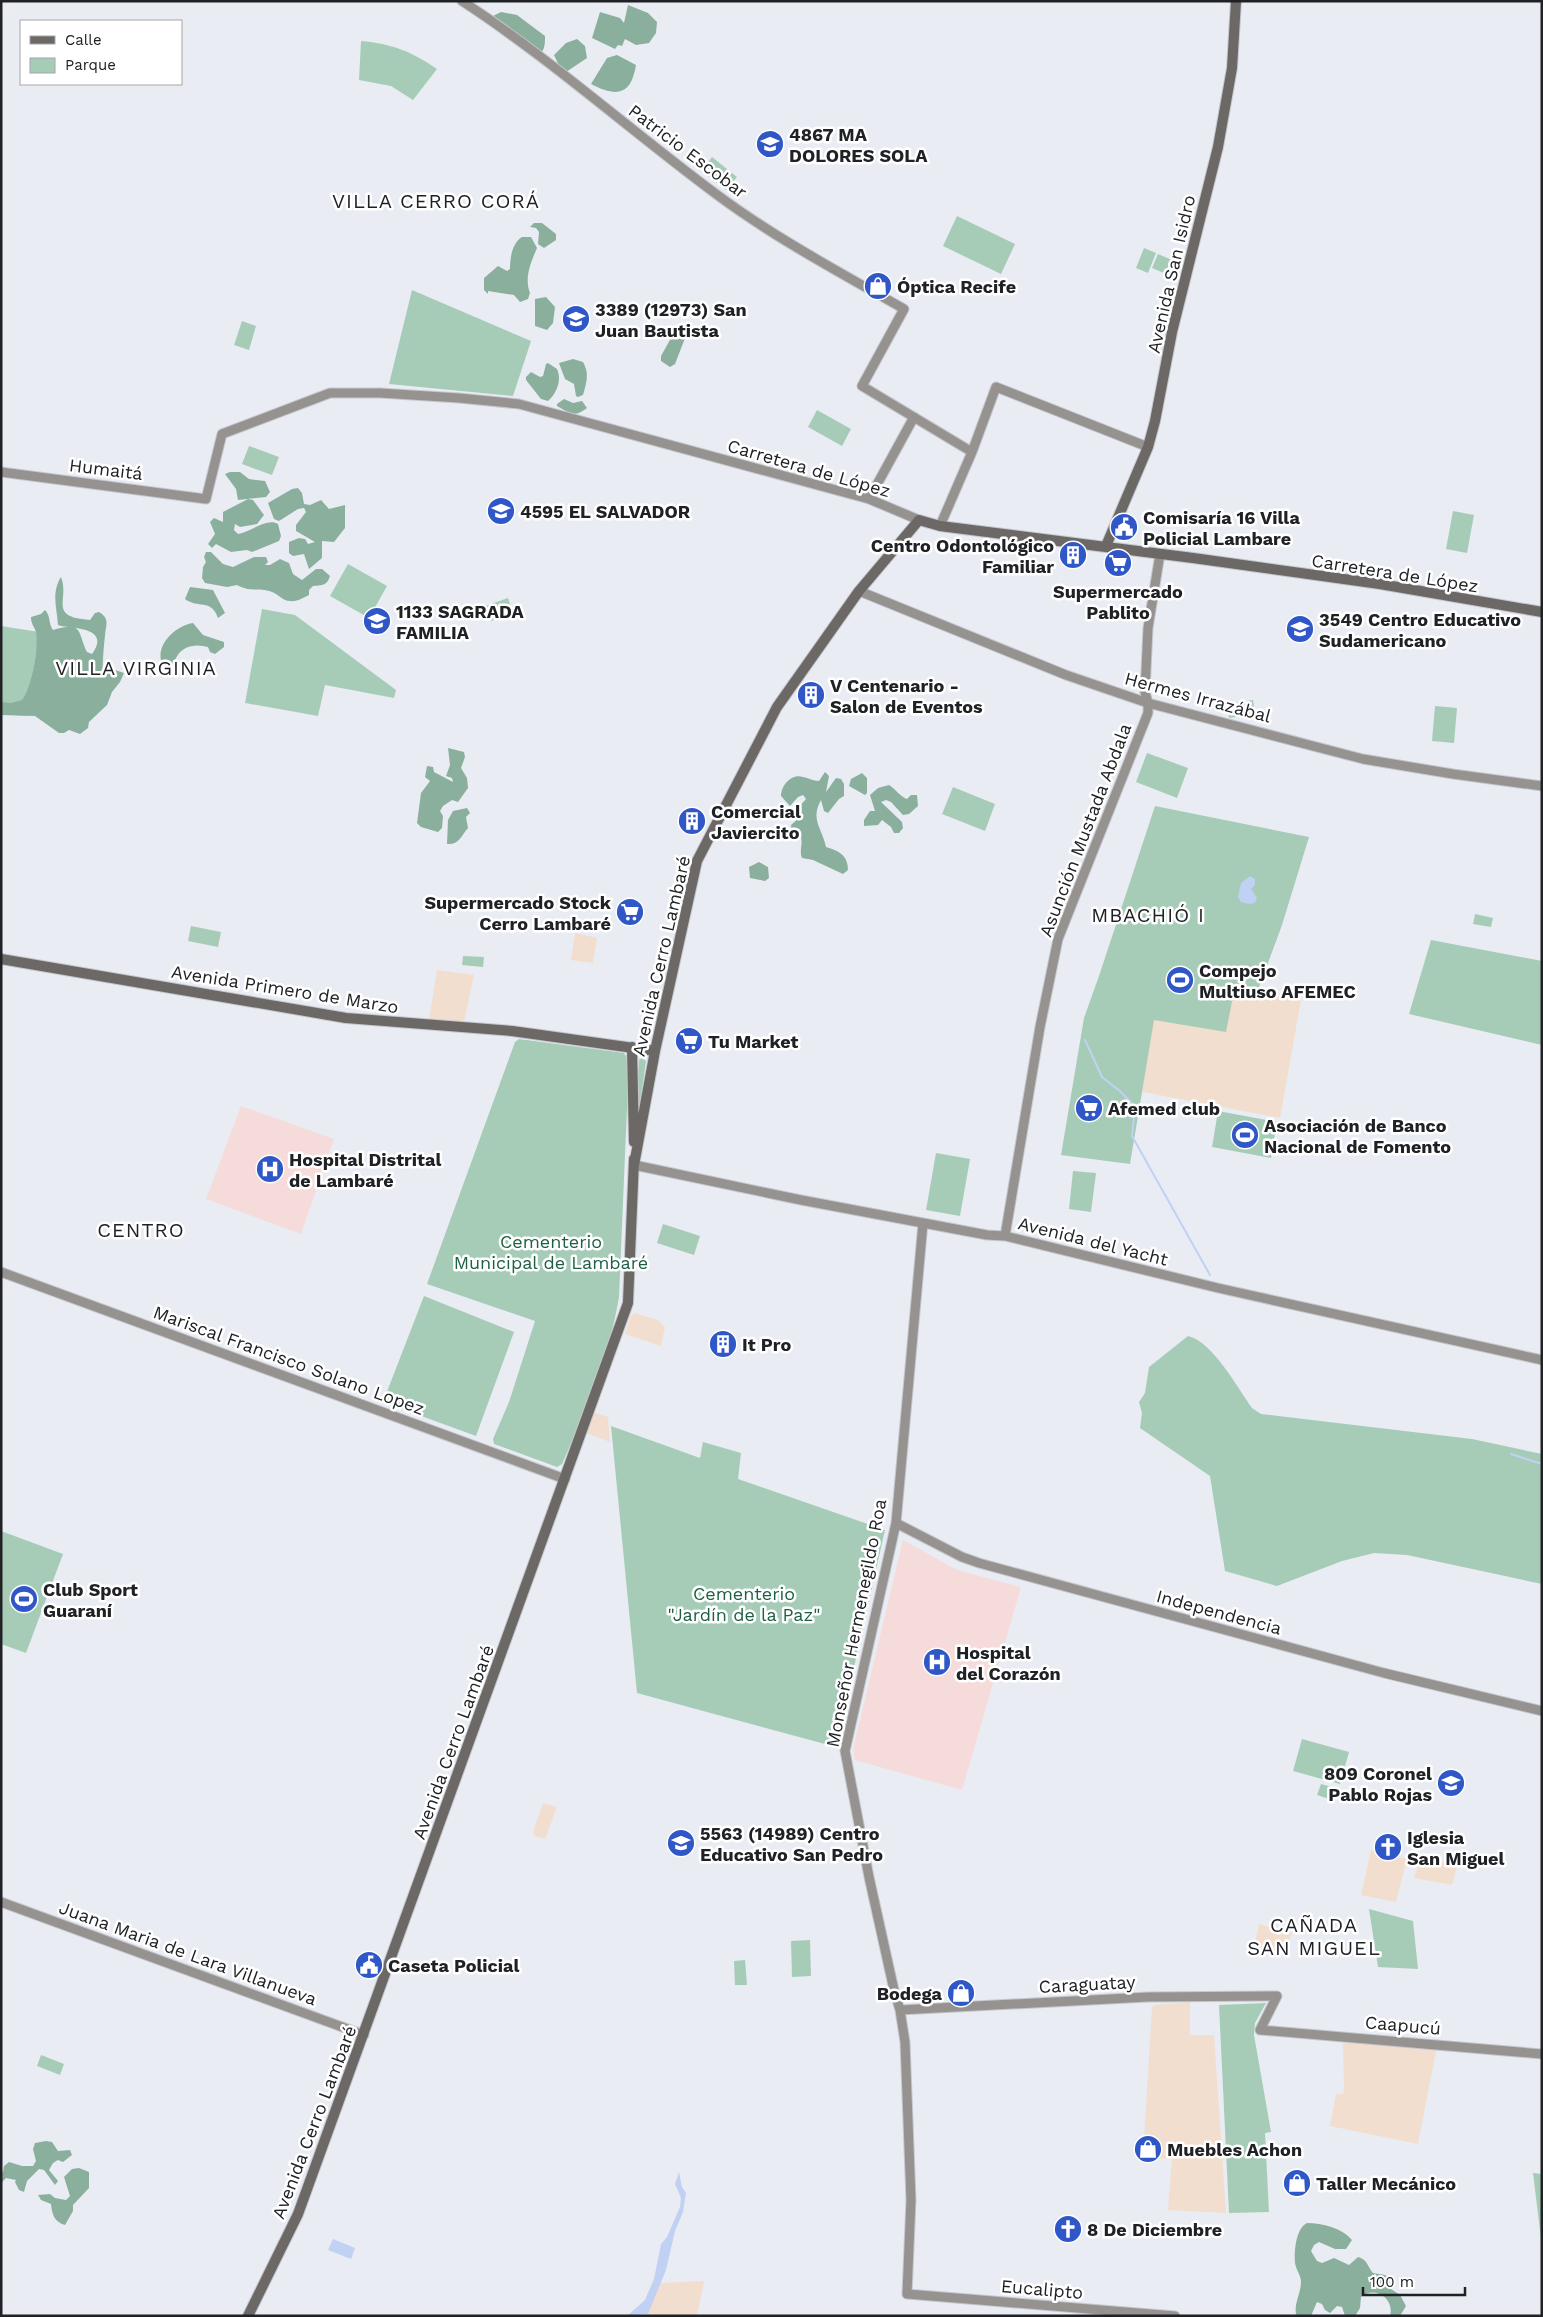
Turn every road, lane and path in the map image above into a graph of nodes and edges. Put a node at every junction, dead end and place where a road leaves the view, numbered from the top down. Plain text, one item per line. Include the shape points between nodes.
1 (462, 1) edge
2 (1236, 1) edge
3 (914, 417) junction
4 (1148, 448) junction
5 (972, 452) junction
6 (1, 472) edge
7 (206, 499) joint
8 (869, 499) junction
9 (920, 520) junction
10 (940, 526) junction
11 (1106, 546) junction
12 (1160, 554) junction
13 (859, 591) junction
14 (1542, 612) edge
15 (1148, 703) junction
16 (1542, 786) edge
17 (1, 959) edge
18 (632, 1047) junction
19 (655, 1050) junction
20 (634, 1165) junction
21 (923, 1223) junction
22 (1005, 1236) junction
23 (1, 1272) edge
24 (1542, 1360) edge
25 (565, 1479) junction
26 (896, 1523) junction
27 (1542, 1711) edge
28 (1, 1902) edge
29 (900, 2010) junction
30 (1260, 2030) joint
31 (364, 2035) junction
32 (1542, 2054) edge
33 (907, 2294) joint
34 (248, 2316) edge
35 (1175, 2316) edge

1 - 3 street, Patricio Escobar via 547,62 717,195 779,238 904,310 862,386
2 - 4 main road, Avenida San Isidro via 1232,68 1218,147
3 - 5 street
3 - 8 street
4 - 5 street via 996,387
4 - 11 main road, Avenida San Isidro
5 - 10 street
6 - 7 street, Humaitá
7 - 8 street, Carretera de López via 222,434 330,394 380,393 519,404
8 - 9 street, Carretera de López
9 - 10 main road, Carretera de López
9 - 13 main road, Avenida Cerro Lambaré
10 - 11 main road, Carretera de López
11 - 12 main road, Carretera de López
12 - 14 main road, Carretera de López via 1380,584
12 - 15 street, Asunción Mustada Abdala via 1148,628 1145,692
13 - 15 street, Hermes Irrazábal via 1066,675
13 - 19 main road, Avenida Cerro Lambaré via 777,707 697,862
15 - 16 street, Hermes Irrazábal via 1363,759
15 - 22 street, Asunción Mustada Abdala via 1148,714 1058,939
17 - 18 main road, Avenida Primero de Marzo via 332,1016 512,1031
18 - 19 main road, Avenida Primero de Marzo
18 - 20 main road, Avenida Cerro Lambaré
19 - 20 main road, Avenida Cerro Lambaré
20 - 21 street, Avenida del Yacht
20 - 25 main road, Avenida Cerro Lambaré via 628,1303
21 - 22 street, Avenida del Yacht
21 - 26 street, Monseñor Hermenegildo Roa
22 - 24 street, Avenida del Yacht via 1218,1288
23 - 25 street, Mariscal Francisco Solano Lopez
25 - 31 main road, Avenida Cerro Lambaré
26 - 27 street, Independencia via 979,1564 1384,1673
26 - 29 street, Monseñor Hermenegildo Roa via 845,1751 869,1877
28 - 31 street, Juana Maria de Lara Villanueva
29 - 30 street, Caraguatay via 1148,1997 1277,1996
29 - 33 street, Monseñor Hermenegildo Roa via 905,2042 911,2200
30 - 32 street, Caapucú
31 - 34 main road, Avenida Cerro Lambaré via 298,2214
33 - 35 street, Eucalipto

